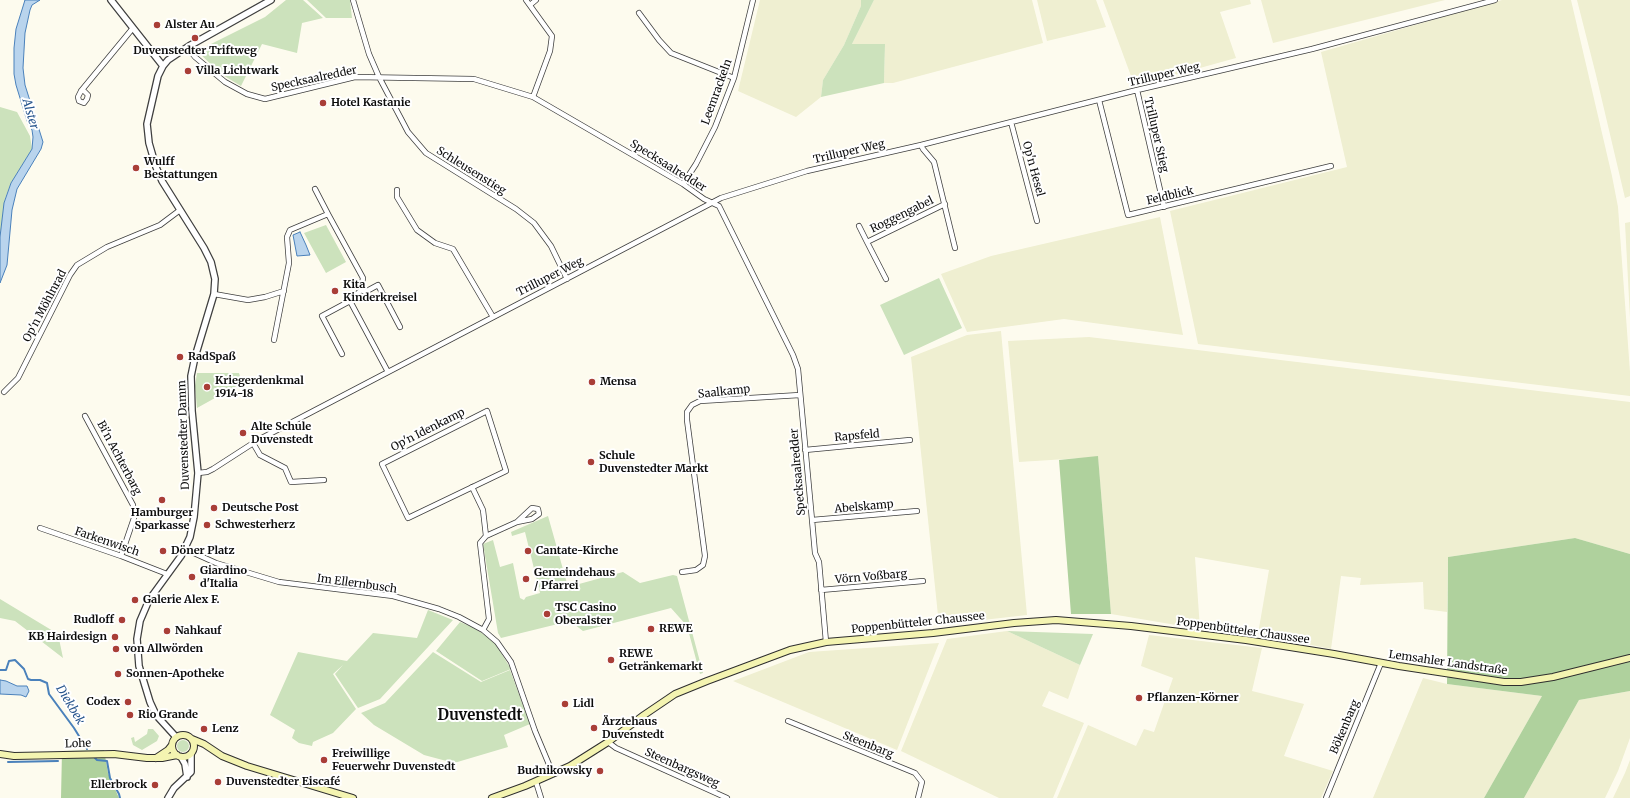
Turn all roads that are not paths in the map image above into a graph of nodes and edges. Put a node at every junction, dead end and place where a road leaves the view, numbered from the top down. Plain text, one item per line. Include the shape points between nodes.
1 (111, 0) edge
2 (271, 0) edge
3 (353, 0) edge
4 (526, 0) edge
5 (536, 0) edge
6 (753, 0) edge
7 (1495, 0) edge
8 (530, 5) junction
9 (639, 13) dead end
10 (133, 28) junction
11 (189, 46) junction
12 (163, 66) junction
13 (379, 77) junction
14 (734, 78) junction
15 (1137, 90) junction
16 (81, 91) dead end
17 (533, 97) junction
18 (1099, 100) junction
19 (1011, 122) junction
20 (921, 145) junction
21 (1331, 166) dead end
22 (683, 184) junction
23 (315, 190) dead end
24 (397, 190) dead end
25 (713, 203) junction
26 (945, 204) junction
27 (1164, 207) junction
28 (180, 210) junction
29 (328, 214) junction
30 (1037, 221) dead end
31 (860, 226) dead end
32 (867, 242) junction
33 (955, 248) dead end
34 (567, 279) junction
35 (886, 279) dead end
36 (361, 290) junction
37 (284, 291) junction
38 (214, 294) junction
39 (350, 301) junction
40 (493, 316) junction
41 (400, 327) dead end
42 (274, 340) dead end
43 (342, 354) dead end
44 (388, 372) junction
45 (4, 392) dead end
46 (800, 395) junction
47 (85, 416) dead end
48 (910, 440) dead end
49 (253, 443) junction
50 (805, 450) junction
51 (198, 474) junction
52 (324, 480) dead end
53 (472, 487) junction
54 (917, 511) dead end
55 (812, 520) junction
56 (517, 522) dead end
57 (40, 528) dead end
58 (486, 536) junction
59 (185, 549) junction
60 (121, 556) junction
61 (682, 572) dead end
62 (167, 574) junction
63 (923, 581) dead end
64 (821, 590) junction
65 (482, 630) junction
66 (826, 642) junction
67 (1630, 658) edge
68 (1381, 663) junction
69 (788, 722) dead end
70 (176, 737) junction
71 (192, 739) junction
72 (608, 742) junction
73 (172, 745) junction
74 (211, 749) junction
75 (192, 753) junction
76 (179, 756) junction
77 (1, 757) edge
78 (156, 758) junction
79 (553, 774) junction
80 (187, 777) junction
81 (536, 782) junction
82 (168, 798) edge
83 (353, 798) edge
84 (492, 798) edge
85 (541, 798) edge
86 (727, 798) edge
87 (918, 798) edge
88 (1326, 798) edge

1 - 10 street
2 - 11 street, Duvenstedter Damm
3 - 13 street, Schleusenstieg via 369,54
4 - 8 street
5 - 8 street
6 - 14 street, Leemrackeln
7 - 15 street, Trilluper Weg via 1312,49
8 - 17 street via 552,36 550,52
9 - 14 street via 670,53
10 - 12 street
10 - 16 street
11 - 12 street, Duvenstedter Damm via 175,54
11 - 13 street, Specksaalredder via 195,57 225,82 247,94 265,99 350,78
12 - 28 street, Duvenstedter Damm via 154,92 147,131 156,167
13 - 17 street, Specksaalredder via 474,79
13 - 34 street, Schleusenstieg via 408,132 426,153 534,223 551,246
14 - 22 street, Leemrackeln via 715,127
15 - 18 street, Trilluper Weg
15 - 27 street, Trilluper Stieg
17 - 22 street, Specksaalredder
18 - 19 street, Trilluper Weg
18 - 27 street, Feldblick via 1128,215
19 - 20 street, Trilluper Weg
19 - 30 street, Op'n Hesel
20 - 25 street, Trilluper Weg via 807,171 721,198
20 - 26 street, Roggengabel via 934,162
21 - 27 street, Feldblick
22 - 25 street, Specksaalredder
23 - 29 street
24 - 40 street via 397,197 417,230 435,242 453,249
25 - 34 street, Trilluper Weg
25 - 46 street, Specksaalredder via 719,206 793,355 798,369
26 - 32 street, Roggengabel
26 - 33 street, Roggengabel
28 - 38 street, Duvenstedter Damm via 211,262 215,279
28 - 45 street, Op'n Möhlnrad via 160,225 107,247 77,265 18,378
29 - 36 street via 363,278
29 - 37 street via 290,230 287,237 289,263
31 - 32 street, Roggengabel
32 - 35 street, Roggengabel
34 - 40 street, Trilluper Weg
36 - 39 street
36 - 41 street via 365,292 378,285
37 - 38 street via 248,300
37 - 42 street
38 - 51 street, Duvenstedter Damm via 191,376
39 - 43 street via 322,316
39 - 44 street
40 - 44 street, Trilluper Weg
44 - 49 street, Trilluper Weg
46 - 50 street, Specksaalredder
46 - 61 street, Saalkamp via 700,401 692,405 687,412 705,556 703,565 696,570
47 - 60 street, Bi'n Achterbarg via 133,505 134,518
48 - 50 street, Rapsfeld
49 - 51 street, Trilluper Weg via 213,469
49 - 52 street via 260,455 284,468 291,482
50 - 55 street, Specksaalredder
51 - 59 street, Duvenstedter Damm via 194,516
53 - 53 street, Op'n Idenkamp via 506,471 487,411 382,464 408,518
53 - 58 street via 483,510
54 - 55 street, Abelskamp
55 - 64 street, Specksaalredder
56 - 58 street
57 - 60 street, Farkenwisch
58 - 65 street via 480,543 489,620
59 - 62 street, Duvenstedter Damm
59 - 65 street, Im Ellernbusch via 216,563 279,582 393,596 439,609
60 - 62 street, Farkenwisch
62 - 70 street, Duvenstedter Damm via 143,612 137,646 141,675 150,702 156,715
63 - 64 street, Vörn Voßbarg
64 - 66 street, Specksaalredder
65 - 79 street, Im Ellernbusch via 497,642 511,662
66 - 68 main road, Poppenbütteler Chaussee via 1056,620 1246,640
66 - 72 main road, Poppenbütteler Chaussee via 790,650 681,691
67 - 68 main road, Lemsahler Landstraße via 1521,682 1479,679
68 - 88 street, Bökenbarg
69 - 87 street, Steenbarg via 915,773 922,782
70 - 71 main road via 185,735
70 - 73 main road
71 - 74 main road
71 - 75 main road via 195,746
72 - 79 main road, Poppenbütteler Chaussee
72 - 86 street, Steenbargsweg via 616,748
73 - 76 main road via 172,750
73 - 78 main road
74 - 75 main road via 199,749
74 - 83 main road via 247,766
75 - 76 main road via 185,757
75 - 80 street via 192,770
76 - 78 main road, Lohe
76 - 80 street via 185,764
77 - 78 main road, Lohe via 114,754
79 - 81 main road, Poppenbütteler Chaussee
80 - 82 street via 174,788
81 - 84 main road, Poppenbütteler Chaussee
81 - 85 street

